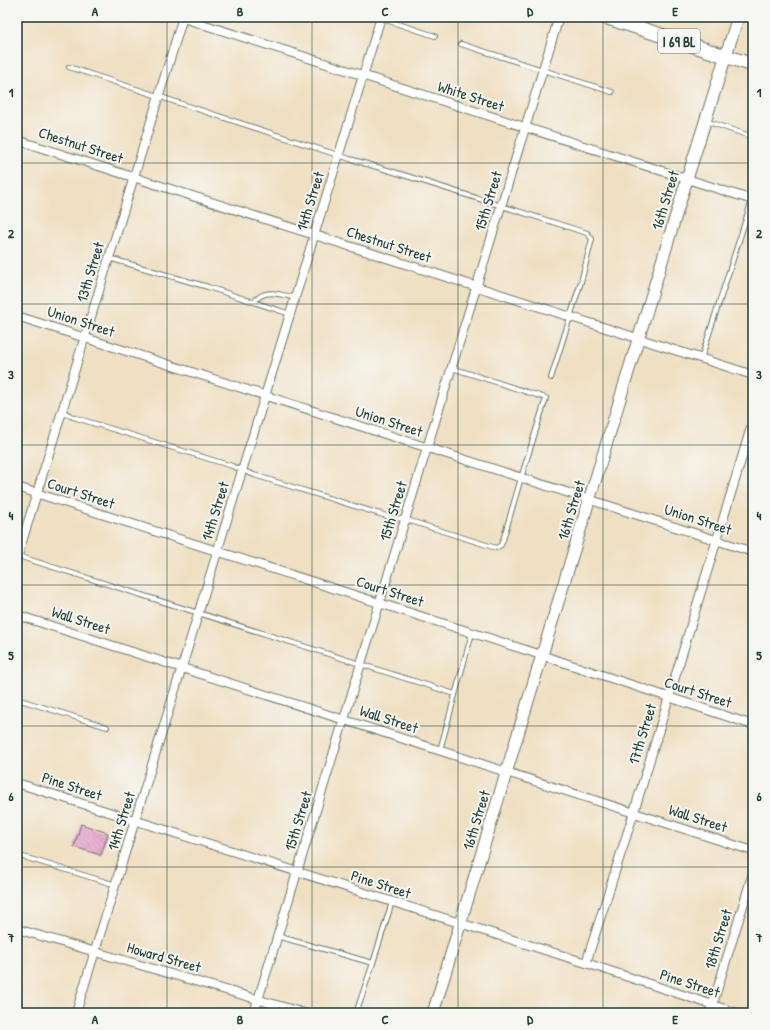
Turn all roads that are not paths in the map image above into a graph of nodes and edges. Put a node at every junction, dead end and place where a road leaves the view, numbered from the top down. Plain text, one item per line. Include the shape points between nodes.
1 (182, 17) edge
2 (380, 17) edge
3 (559, 17) edge
4 (605, 17) edge
5 (738, 17) edge
6 (435, 36) dead end
7 (461, 44) dead end
8 (726, 56) junction
9 (753, 65) edge
10 (69, 67) dead end
11 (543, 70) junction
12 (363, 76) junction
13 (612, 92) dead end
14 (159, 96) junction
15 (705, 121) junction
16 (525, 128) junction
17 (753, 137) edge
18 (17, 140) edge
19 (339, 155) junction
20 (134, 177) junction
21 (687, 179) junction
22 (753, 200) edge
23 (501, 206) junction
24 (315, 235) junction
25 (109, 258) junction
26 (476, 287) junction
27 (295, 298) junction
28 (254, 302) junction
29 (290, 314) junction
30 (17, 316) edge
31 (570, 316) junction
32 (85, 337) junction
33 (639, 338) junction
34 (701, 359) junction
35 (452, 368) junction
36 (753, 375) edge
37 (550, 378) dead end
38 (266, 396) junction
39 (62, 411) junction
40 (753, 421) edge
41 (427, 448) junction
42 (242, 471) junction
43 (521, 478) junction
44 (17, 487) edge
45 (37, 494) junction
46 (590, 500) junction
47 (404, 519) junction
48 (716, 540) junction
49 (218, 551) junction
50 (753, 552) edge
51 (17, 557) edge
52 (379, 603) junction
53 (198, 613) junction
54 (17, 615) edge
55 (473, 633) junction
56 (542, 655) junction
57 (361, 664) junction
58 (182, 667) junction
59 (455, 694) junction
60 (668, 698) junction
61 (17, 699) edge
62 (344, 719) junction
63 (753, 725) edge
64 (107, 727) dead end
65 (440, 750) junction
66 (507, 772) junction
67 (17, 783) edge
68 (634, 812) junction
69 (135, 820) junction
70 (753, 851) edge
71 (17, 855) edge
72 (296, 872) junction
73 (753, 873) edge
74 (116, 885) junction
75 (392, 902) junction
76 (460, 924) junction
77 (17, 929) edge
78 (277, 936) junction
79 (95, 952) junction
80 (373, 963) junction
81 (586, 963) junction
82 (258, 1000) junction
83 (711, 1009) edge
84 (76, 1013) edge
85 (254, 1013) edge
86 (304, 1013) edge
87 (356, 1013) edge
88 (433, 1013) edge
89 (736, 1013) edge

1 - 12 street, White Street
1 - 14 street, 13th Street
2 - 6 lane
2 - 12 street, 14th Street
3 - 11 street, 15th Street
4 - 8 main road, I 69 BL
5 - 8 street, 16th Street
7 - 11 lane
8 - 9 main road, I 69 BL
8 - 15 street, 16th Street
10 - 14 lane
11 - 13 lane
11 - 16 street, 15th Street
12 - 16 street, White Street
12 - 19 street, 14th Street
14 - 19 lane
14 - 20 street, 13th Street
15 - 17 lane
15 - 21 street, 16th Street
16 - 21 street, White Street
16 - 23 street, 15th Street
18 - 20 street, Chestnut Street
19 - 23 lane
19 - 24 street, 14th Street
20 - 24 street, Chestnut Street
20 - 25 street, 13th Street
21 - 22 street, White Street
21 - 33 street, 16th Street
22 - 34 lane
23 - 26 street, 15th Street
23 - 31 lane via 587,233 592,239
24 - 26 street, Chestnut Street
24 - 27 street, 14th Street
25 - 28 lane
25 - 32 street, 13th Street
26 - 31 street, Chestnut Street
26 - 35 street, 15th Street
27 - 28 lane via 266,293 258,296
27 - 29 street, 14th Street
28 - 29 lane
29 - 38 street, 14th Street
30 - 32 street, Union Street
31 - 33 street, Chestnut Street
31 - 37 lane
32 - 38 street, Union Street
32 - 39 street, 13th Street
33 - 34 street, Chestnut Street
33 - 46 street, 16th Street
34 - 36 street, Chestnut Street
35 - 41 street, 15th Street
35 - 43 lane via 546,398
38 - 41 street, Union Street
38 - 42 street, 14th Street
39 - 42 lane via 73,417
39 - 45 street, 13th Street
40 - 48 street, 17th Street
41 - 43 street, Union Street
41 - 47 street, 15th Street
42 - 47 lane via 386,516
42 - 49 street, 14th Street
43 - 46 street, Union Street
43 - 47 lane via 503,540 496,548
44 - 45 street, Court Street
45 - 49 street, Court Street
45 - 51 street, 13th Street
46 - 48 street, Union Street
46 - 56 street, 16th Street
47 - 52 street, 15th Street
48 - 50 street, Union Street
48 - 60 street, 17th Street
49 - 52 street, Court Street
49 - 53 street, 14th Street
51 - 53 lane
52 - 55 street, Court Street
52 - 57 street, 15th Street
53 - 57 lane
53 - 58 street, 14th Street
54 - 58 street, Wall Street
55 - 56 street, Court Street
55 - 59 lane
56 - 60 street, Court Street
56 - 66 street, 16th Street
57 - 59 lane
57 - 62 street, 15th Street
58 - 62 street, Wall Street
58 - 69 street, 14th Street
59 - 65 lane
60 - 63 street, Court Street
60 - 68 street, 17th Street
61 - 64 lane
62 - 65 street, Wall Street
62 - 72 street, 15th Street
65 - 66 street, Wall Street
66 - 68 street, Wall Street
66 - 76 street, 16th Street
67 - 69 street, Pine Street
68 - 70 street, Wall Street
68 - 81 street, 17th Street
69 - 72 street, Pine Street
69 - 74 street, 14th Street
71 - 74 lane
72 - 75 street, Pine Street
72 - 78 street, 15th Street
73 - 83 street, 18th Street
74 - 79 street, 14th Street
75 - 76 street, Pine Street
75 - 80 lane
76 - 81 street, Pine Street
76 - 88 street, 16th Street
77 - 79 street, Howard Street
78 - 80 lane
78 - 82 street, 15th Street
79 - 82 street, Howard Street
79 - 84 street, 14th Street
80 - 87 lane
81 - 83 street, Pine Street
82 - 85 street, 15th Street
82 - 86 street, Howard Street
83 - 89 street, Pine Street

